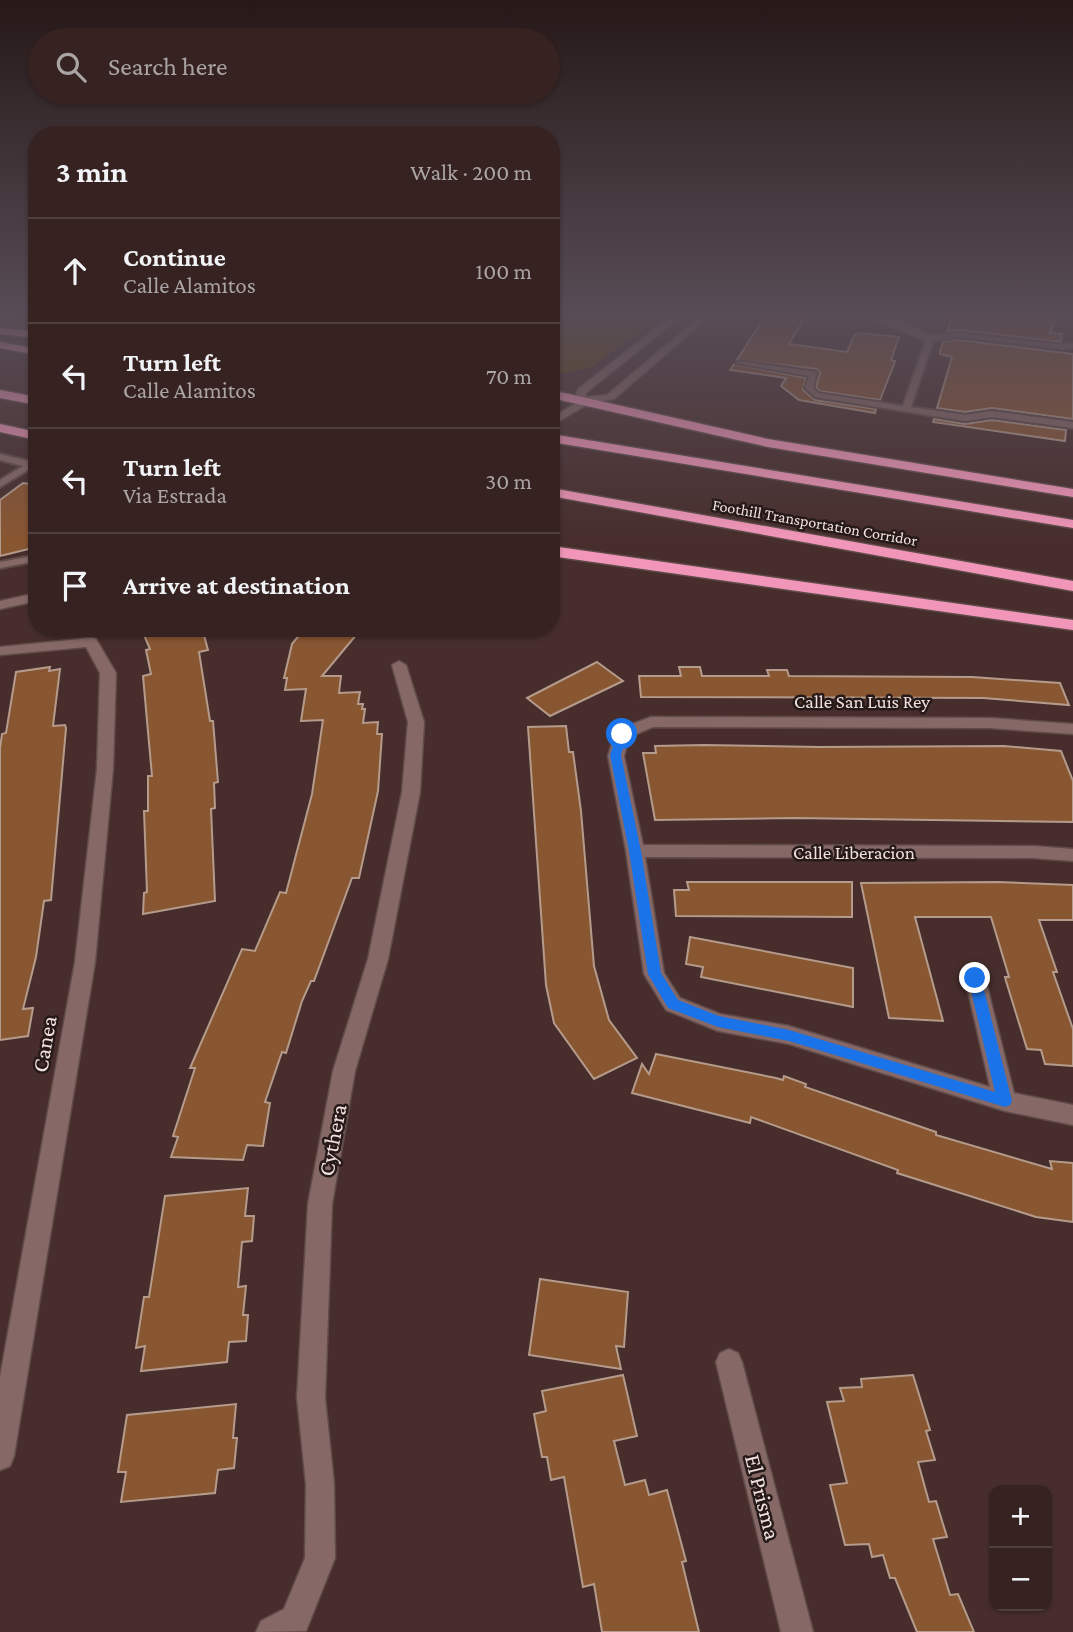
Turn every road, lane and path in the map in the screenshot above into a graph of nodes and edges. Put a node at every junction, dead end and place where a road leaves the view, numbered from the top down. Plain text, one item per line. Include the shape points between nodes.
1 (588, 386) edge
2 (623, 386) edge
3 (809, 386) edge
4 (914, 386) edge
5 (0, 394) edge
6 (560, 396) edge
7 (28, 399) edge
8 (585, 402) junction
9 (906, 409) junction
10 (560, 418) edge
11 (1073, 425) edge
12 (0, 428) edge
13 (28, 434) edge
14 (560, 439) edge
15 (0, 457) edge
16 (28, 465) edge
17 (28, 470) edge
18 (0, 484) edge
19 (560, 494) edge
20 (1073, 494) edge
21 (1073, 524) edge
22 (560, 552) edge
23 (28, 560) edge
24 (0, 565) edge
25 (1073, 586) edge
26 (28, 599) edge
27 (0, 605) edge
28 (1073, 625) edge
29 (0, 651) edge
30 (399, 665) dead end
31 (1073, 729) edge
32 (635, 851) junction
33 (1073, 855) edge
34 (975, 978) dead end
35 (1005, 1101) junction
36 (1073, 1115) edge
37 (729, 1362) dead end
38 (0, 1456) edge
39 (284, 1626) edge
40 (797, 1632) edge

1 - 8 street via 580,398
2 - 8 street via 610,397
3 - 9 lane via 815,395
4 - 9 lane
5 - 7 highway
6 - 8 highway
8 - 10 street
8 - 20 highway via 780,445
9 - 11 lane
12 - 13 highway
14 - 21 highway
15 - 16 lane
17 - 18 lane
19 - 25 highway, Foothill Transportation Corridor
22 - 28 highway
23 - 24 lane
26 - 27 street
29 - 38 street, Canea via 91,642 108,673 105,769 85,962
30 - 39 street, Cythera via 416,722 411,792 378,960 344,1071 320,1204 311,1398 320,1484 320,1558
31 - 32 street, Calle San Luis Rey via 990,723 651,722 622,734 616,755
32 - 33 street, Calle Liberacion
32 - 35 street via 654,974 673,1004 718,1022 789,1035
34 - 35 street
35 - 36 street
37 - 40 street, El Prisma

